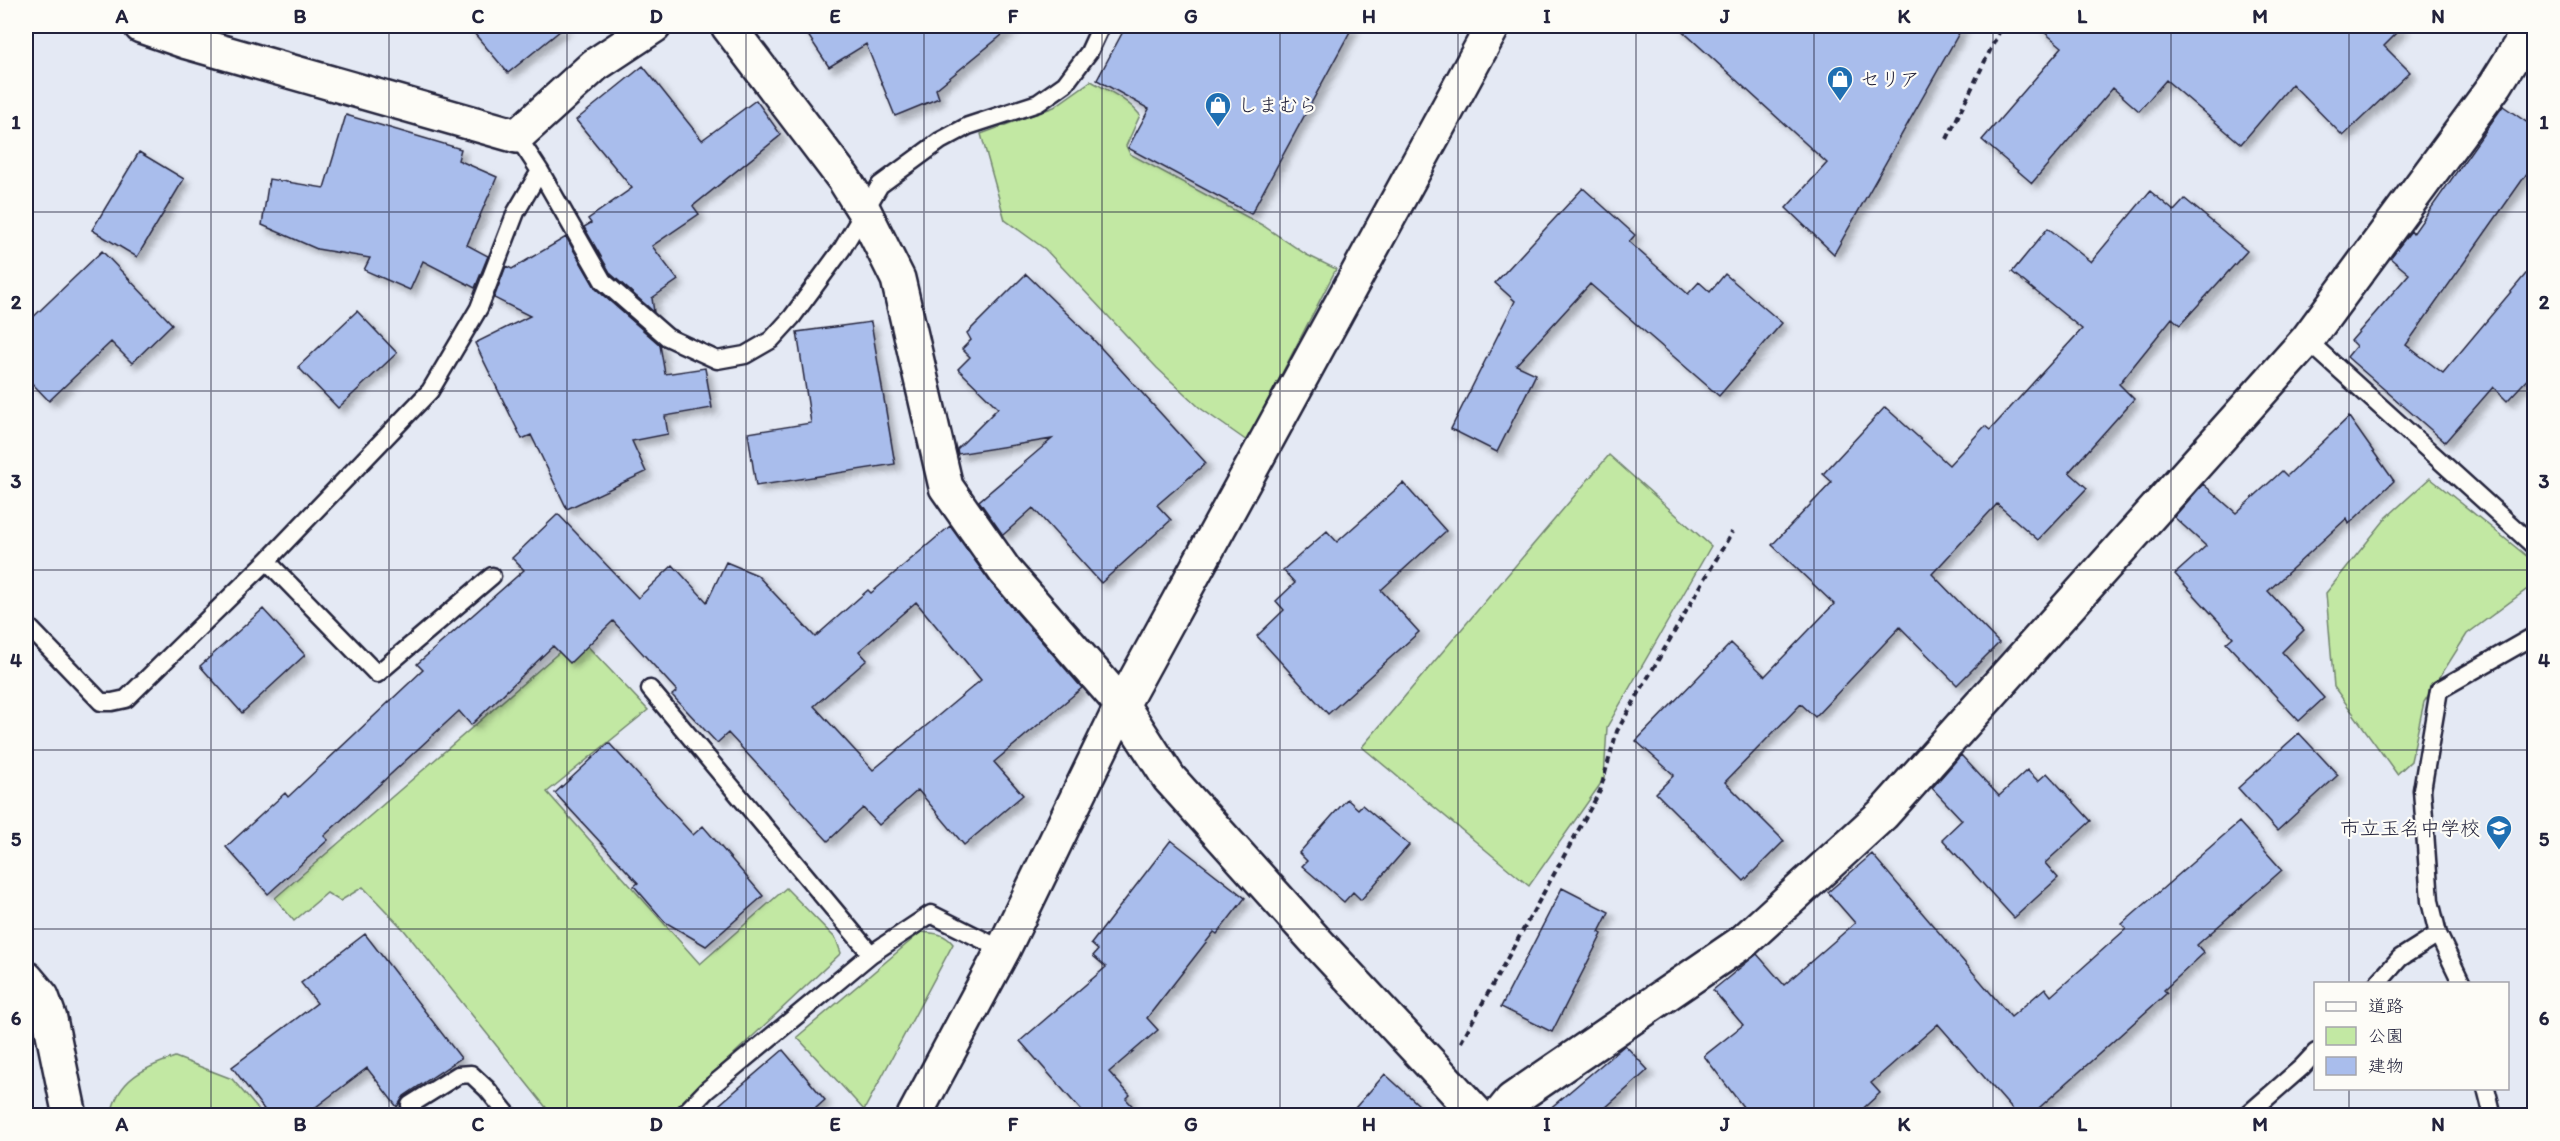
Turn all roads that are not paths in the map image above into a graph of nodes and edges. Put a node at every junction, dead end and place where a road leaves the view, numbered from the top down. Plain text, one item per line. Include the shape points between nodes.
1 (141, 26) edge
2 (654, 26) edge
3 (728, 26) edge
4 (1101, 26) edge
5 (1493, 26) edge
6 (2532, 26) edge
7 (516, 136) junction
8 (540, 171) junction
9 (864, 211) junction
10 (2307, 340) junction
11 (2535, 546) edge
12 (267, 561) junction
13 (492, 576) dead end
14 (26, 624) edge
15 (2535, 636) edge
16 (650, 689) dead end
17 (1122, 705) junction
18 (2438, 934) junction
19 (1003, 950) junction
20 (871, 954) junction
21 (26, 978) edge
22 (2379, 982) edge
23 (2461, 982) edge
24 (2314, 1054) edge
25 (2486, 1090) edge
26 (410, 1105) dead end
27 (70, 1116) edge
28 (508, 1116) edge
29 (682, 1116) edge
30 (914, 1116) edge
31 (1479, 1116) edge
32 (1499, 1116) edge
33 (2246, 1116) edge
34 (2493, 1116) edge

1 - 7 street
2 - 7 street via 596,65
3 - 9 street
4 - 9 lane via 1089,52 1065,84 1038,103 968,126 940,141 880,185
5 - 17 street
6 - 10 street via 2496,84
7 - 8 lane
8 - 9 lane via 603,281 667,337 717,360 745,355 771,340 842,249
8 - 12 lane via 516,212 479,308 430,391
9 - 17 street via 898,279 946,487 1005,571
10 - 11 lane
10 - 32 street via 1883,814 1744,941 1512,1100
12 - 13 lane via 377,674
12 - 14 lane via 126,699 101,702
15 - 18 lane via 2439,690 2422,790 2430,901
16 - 20 lane
17 - 19 street
17 - 31 street via 1169,778
18 - 22 lane via 2400,958
18 - 23 lane
19 - 20 lane via 931,914
19 - 30 street
20 - 29 lane via 707,1090
21 - 27 street via 42,998 50,1019
24 - 33 lane
25 - 34 lane
26 - 28 lane via 458,1075 471,1074

